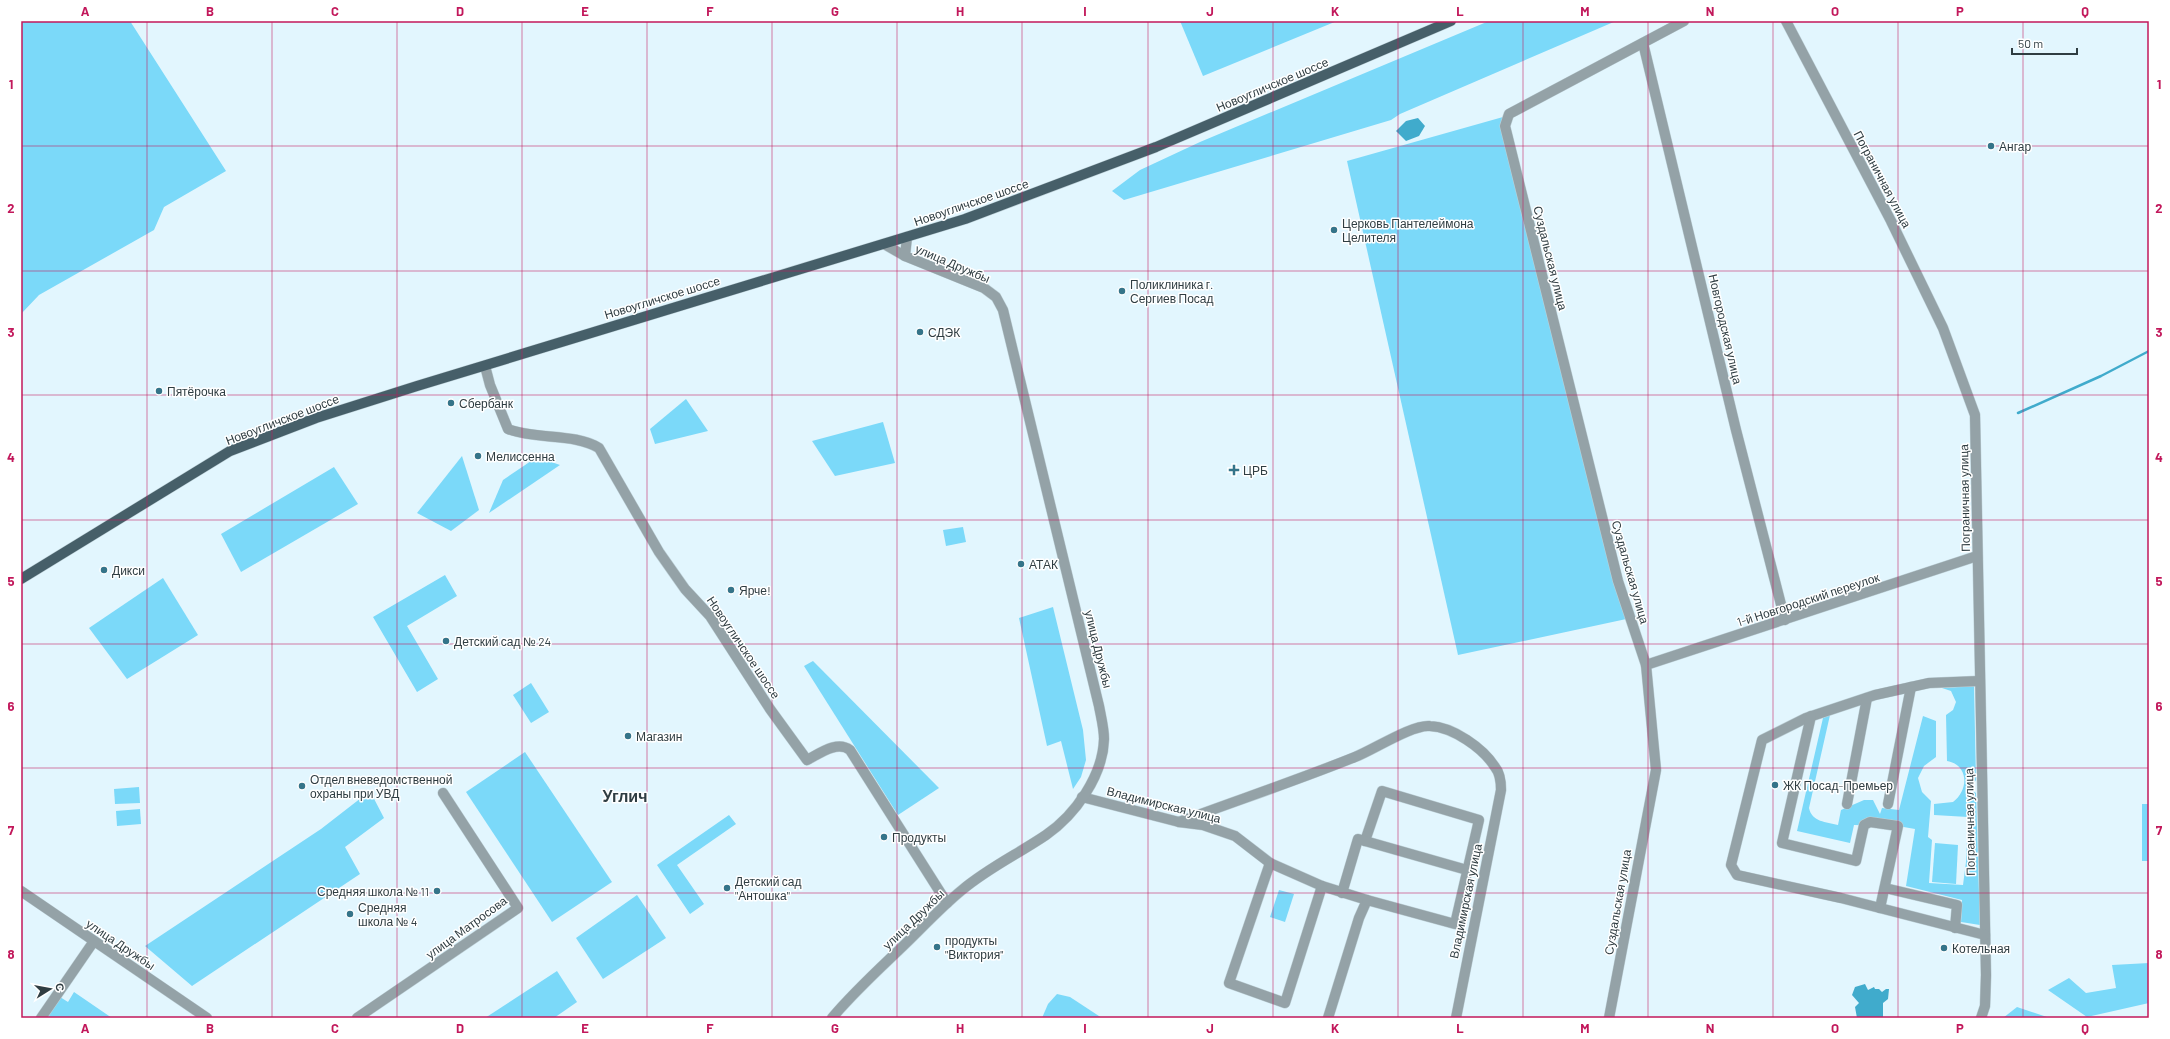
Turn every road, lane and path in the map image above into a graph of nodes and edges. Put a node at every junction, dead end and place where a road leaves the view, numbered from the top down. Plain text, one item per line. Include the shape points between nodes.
1 (1451, 21) edge
2 (1684, 21) edge
3 (1786, 21) edge
4 (1643, 43) junction
5 (907, 237) junction
6 (884, 244) junction
7 (905, 256) junction
8 (485, 366) junction
9 (1977, 556) junction
10 (21, 580) edge
11 (1785, 620) junction
12 (1646, 665) junction
13 (1979, 681) junction
14 (1911, 687) junction
15 (1867, 698) junction
16 (1811, 716) junction
17 (443, 793) dead end
18 (1082, 797) junction
19 (1847, 804) dead end
20 (1888, 804) dead end
21 (1179, 822) junction
22 (1365, 841) junction
23 (1270, 863) junction
24 (1467, 870) junction
25 (1322, 886) junction
26 (1885, 888) junction
27 (21, 891) edge
28 (1342, 893) junction
29 (1367, 900) junction
30 (947, 903) junction
31 (1880, 908) junction
32 (1955, 928) junction
33 (1985, 935) junction
34 (94, 941) junction
35 (203, 1017) edge
36 (41, 1018) edge
37 (358, 1018) edge
38 (832, 1018) edge
39 (1328, 1018) edge
40 (1456, 1018) edge
41 (1609, 1018) edge
42 (1981, 1018) edge

1 - 5 main road, Новоугличское шоссе via 1156,147 1032,196
2 - 4 street
3 - 9 street, Пограничная улица via 1891,221 1959,367 1975,415
4 - 11 street, Новгородская улица via 1736,430
4 - 12 street, Суздальская улица via 1509,114 1505,126 1618,581
5 - 6 main road, Новоугличское шоссе
5 - 7 street, улица Дружбы
6 - 7 street
6 - 8 main road, Новоугличское шоссе via 667,308
7 - 18 street, улица Дружбы via 984,288 996,297 1003,310 1103,727 1101,758 1096,774
8 - 10 main road, Новоугличское шоссе via 316,418 230,451
8 - 30 street, Новоугличское шоссе via 508,429 533,435 590,442 599,448 659,552 685,589 710,616 770,709 807,760 835,747 845,746 850,750
9 - 11 street, 1-й Новгородский переулок
9 - 13 street, Пограничная улица
11 - 12 street, 1-й Новгородский переулок
12 - 41 street, Суздальская улица via 1656,770
13 - 14 street via 1929,683
13 - 33 street, Пограничная улица
14 - 15 street
14 - 20 street
15 - 16 street
15 - 19 street
16 - 26 street via 1782,843 1856,861 1864,825 1870,822 1898,826
16 - 31 street via 1762,740 1732,865 1737,875
17 - 37 street, улица Матросова via 518,908
18 - 21 street, Владимирская улица
18 - 30 street, улица Дружбы via 1056,828 977,877
21 - 23 street, Владимирская улица via 1203,825 1235,836
21 - 40 street, Владимирская улица via 1356,757 1415,729 1430,725 1448,730 1485,754 1496,767 1501,790
22 - 24 street
22 - 24 street via 1382,791 1479,820
22 - 28 street via 1358,839
23 - 25 street, Владимирская улица
23 - 25 street via 1229,983 1285,1003
24 - 29 street, Владимирская улица via 1455,924
25 - 28 street, Владимирская улица
26 - 31 street
26 - 32 street via 1957,905
27 - 34 street, улица Дружбы
28 - 29 street, Владимирская улица
29 - 39 street
30 - 38 street, улица Дружбы
31 - 32 street
32 - 33 street
33 - 42 street, Пограничная улица via 1986,995
34 - 35 street, улица Дружбы
34 - 36 street

